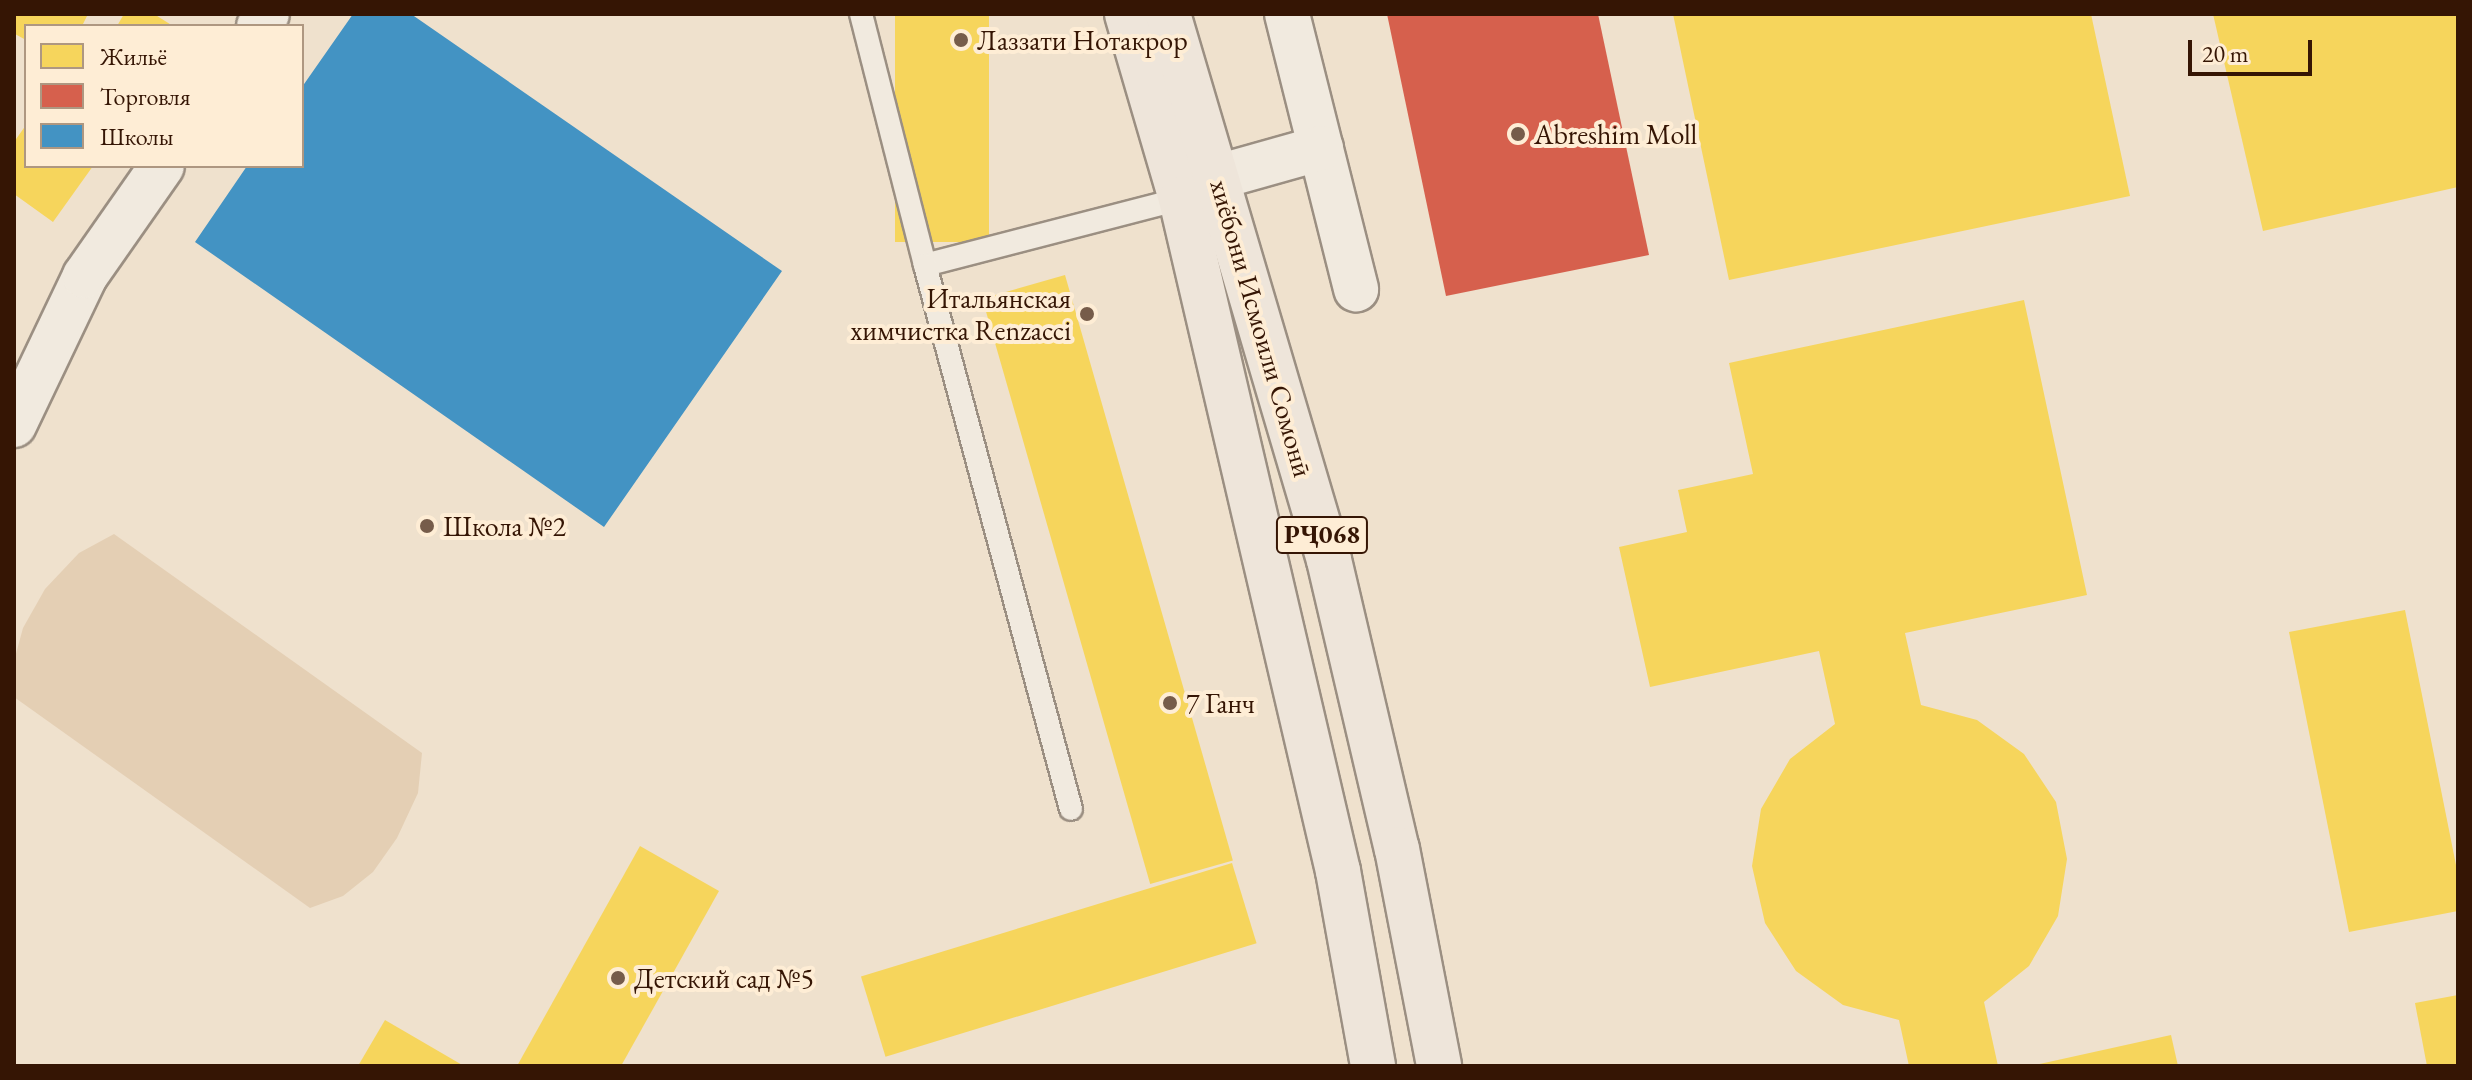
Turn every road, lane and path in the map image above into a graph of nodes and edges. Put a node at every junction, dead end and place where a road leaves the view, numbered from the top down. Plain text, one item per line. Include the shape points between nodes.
1 (861, 14) edge
2 (1127, 14) edge
3 (1168, 14) edge
4 (1287, 14) edge
5 (1321, 148) junction
6 (161, 168) edge
7 (1218, 177) junction
8 (1181, 199) junction
9 (925, 265) junction
10 (1356, 289) dead end
11 (14, 425) edge
12 (1071, 809) dead end
13 (1373, 1066) edge
14 (1439, 1066) edge

1 - 9 lane
2 - 8 highway, хиёбони Исмоили Сомонӣ / РҶ068
3 - 7 highway, хиёбони Исмоили Сомонӣ / РҶ068
4 - 5 street
5 - 7 street
5 - 10 street
6 - 11 street via 85,276
7 - 14 highway, хиёбони Исмоили Сомонӣ / РҶ068 via 1329,560 1397,849
8 - 9 lane
8 - 13 highway, хиёбони Исмоили Сомонӣ / РҶ068 via 1338,871
9 - 12 lane

